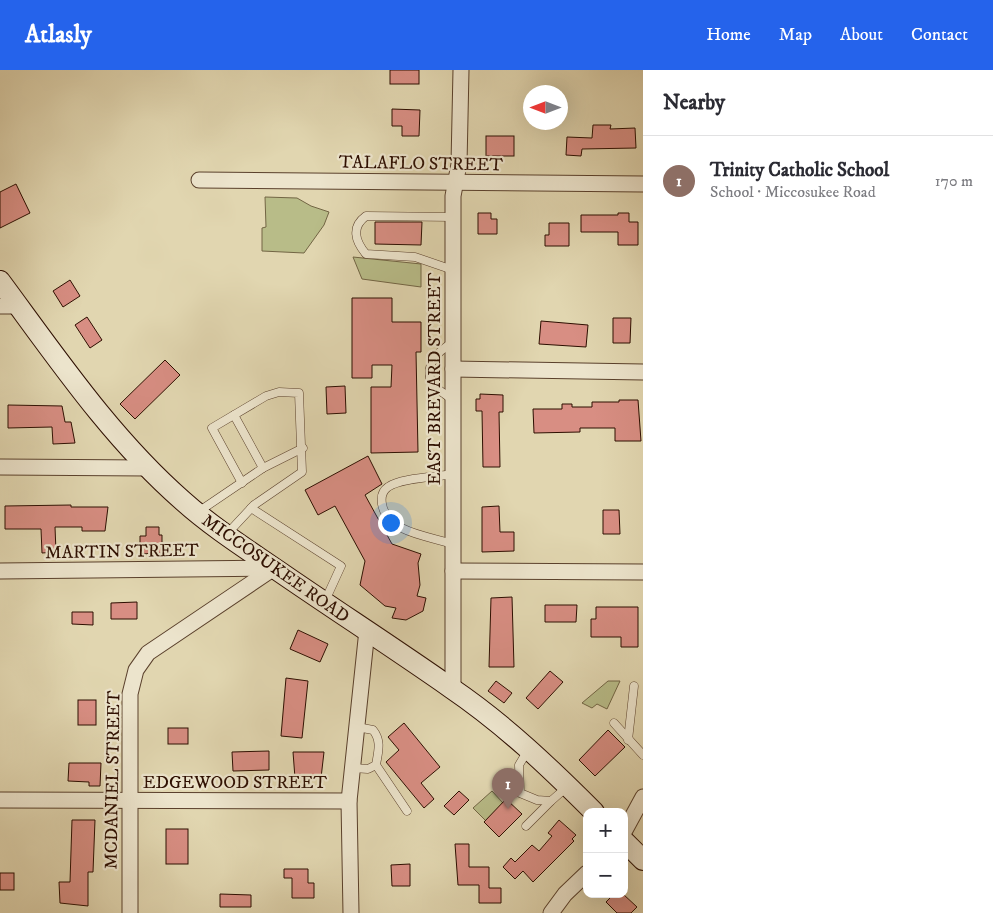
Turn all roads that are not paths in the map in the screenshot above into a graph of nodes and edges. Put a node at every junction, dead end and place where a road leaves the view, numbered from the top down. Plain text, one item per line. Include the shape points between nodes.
1 (461, 70) edge
2 (199, 180) dead end
3 (455, 182) junction
4 (643, 184) edge
5 (453, 217) junction
6 (453, 270) junction
7 (0, 281) edge
8 (9, 306) edge
9 (453, 342) junction
10 (453, 369) junction
11 (643, 372) edge
12 (453, 400) junction
13 (234, 415) junction
14 (303, 448) junction
15 (0, 468) edge
16 (147, 468) junction
17 (263, 468) junction
18 (453, 474) junction
19 (242, 483) junction
20 (251, 508) junction
21 (197, 513) junction
22 (225, 535) junction
23 (453, 544) junction
24 (274, 568) junction
25 (0, 571) edge
26 (452, 571) junction
27 (643, 572) edge
28 (324, 602) junction
29 (366, 630) junction
30 (634, 686) dead end
31 (452, 688) junction
32 (614, 723) dead end
33 (357, 727) junction
34 (628, 740) junction
35 (530, 748) junction
36 (643, 755) edge
37 (376, 765) junction
38 (353, 768) junction
39 (568, 786) junction
40 (643, 797) edge
41 (0, 800) edge
42 (130, 800) junction
43 (349, 801) junction
44 (551, 801) junction
45 (590, 808) edge
46 (407, 811) dead end
47 (628, 825) edge
48 (526, 826) dead end
49 (628, 845) edge
50 (643, 860) edge
51 (583, 877) edge
52 (130, 913) edge
53 (351, 913) edge
54 (551, 913) edge

1 - 3 street, EAST BREVARD STREET via 459,164
2 - 3 street, TALAFLO STREET
3 - 4 street, TALAFLO STREET
3 - 5 street, EAST BREVARD STREET
5 - 6 street, EAST BREVARD STREET
5 - 6 lane via 366,216 358,222 355,233 358,246 366,254 414,257
6 - 9 street, EAST BREVARD STREET
7 - 8 street, MICCOSUKEE ROAD
8 - 16 street, MICCOSUKEE ROAD
9 - 10 street, EAST BREVARD STREET
9 - 12 lane via 436,352 429,370 432,385
10 - 11 street
10 - 12 street, EAST BREVARD STREET
12 - 18 street, EAST BREVARD STREET
13 - 14 lane via 266,396 279,392 300,393
13 - 17 lane
13 - 19 lane via 212,428
14 - 17 lane
14 - 20 lane via 302,472
15 - 16 street
16 - 21 street, MICCOSUKEE ROAD
17 - 19 lane
18 - 23 street, EAST BREVARD STREET
18 - 23 lane via 396,483 382,493 381,502 398,527
19 - 21 lane
20 - 22 lane
20 - 28 lane via 341,566
21 - 22 street, MICCOSUKEE ROAD
22 - 24 street, MICCOSUKEE ROAD
23 - 26 street, EAST BREVARD STREET
24 - 25 street, MARTIN STREET
24 - 28 street, MICCOSUKEE ROAD
24 - 42 street, MCDANIEL STREET via 148,653 136,670 130,694
26 - 27 street
26 - 31 street, EAST BREVARD STREET
28 - 29 street, MICCOSUKEE ROAD
29 - 31 street, MICCOSUKEE ROAD
29 - 33 street
30 - 34 lane
31 - 35 street, MICCOSUKEE ROAD
32 - 34 lane
33 - 37 lane via 373,730 379,738
33 - 38 street
34 - 36 lane
35 - 39 street, MICCOSUKEE ROAD
35 - 44 lane via 519,765 520,792 537,800
37 - 38 lane via 368,769
37 - 46 lane
38 - 43 street
39 - 44 lane
39 - 45 street, MICCOSUKEE ROAD
40 - 47 street
41 - 42 street, EDGEWOOD STREET
42 - 43 street, EDGEWOOD STREET
42 - 52 street, MCDANIEL STREET
43 - 53 street
44 - 48 lane
49 - 50 street
51 - 54 street

